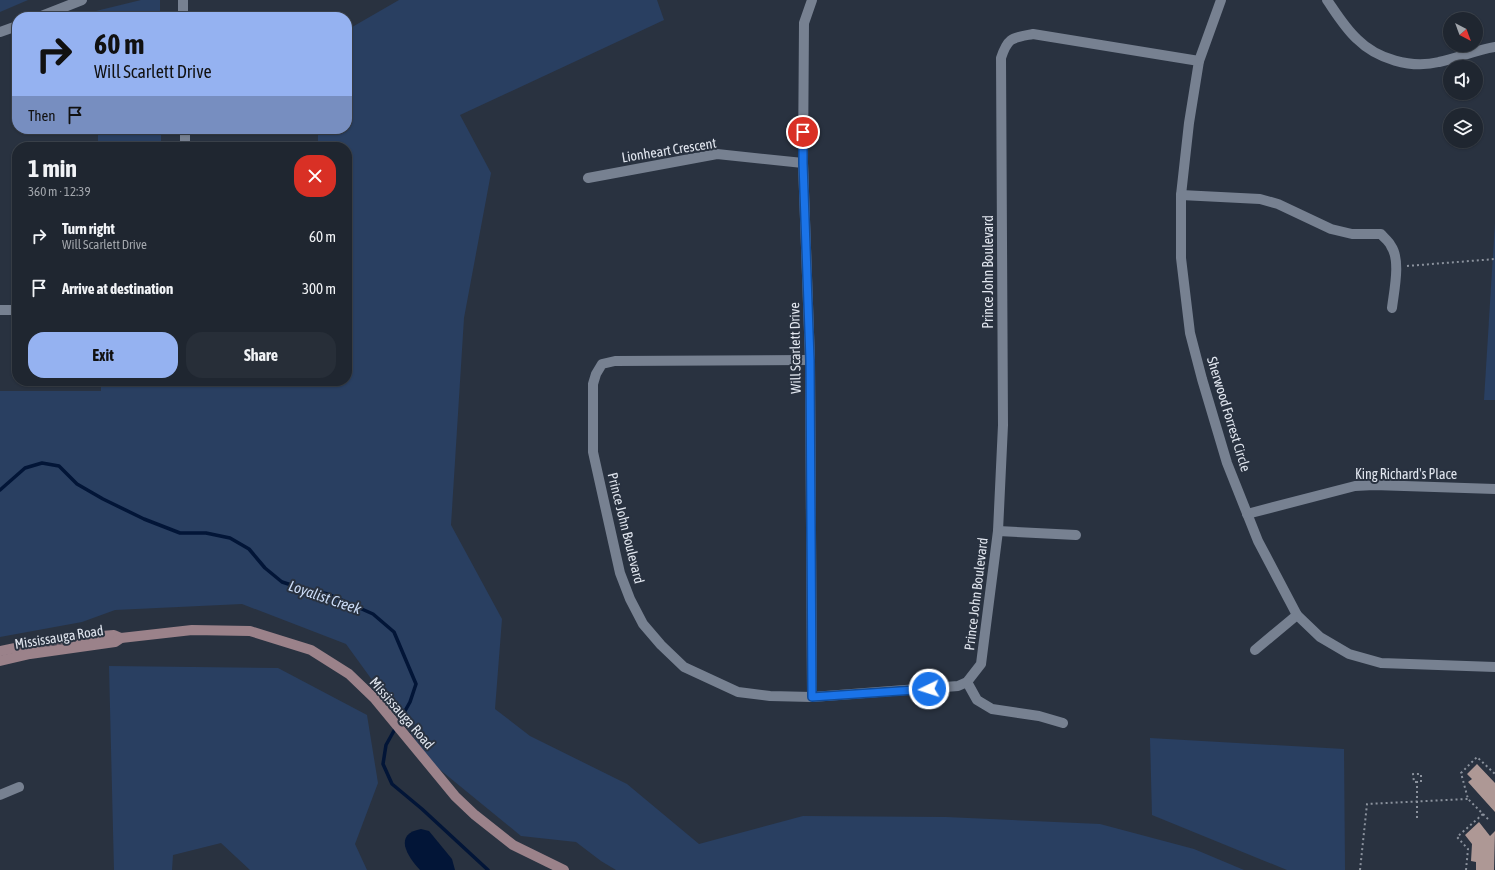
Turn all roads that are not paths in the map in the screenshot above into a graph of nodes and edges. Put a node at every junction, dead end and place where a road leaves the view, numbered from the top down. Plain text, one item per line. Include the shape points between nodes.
1 (82, 0) edge
2 (183, 0) edge
3 (812, 0) edge
4 (1222, 0) edge
5 (1327, 0) edge
6 (52, 12) edge
7 (183, 12) edge
8 (12, 28) edge
9 (0, 32) edge
10 (1495, 47) edge
11 (1199, 61) junction
12 (803, 163) junction
13 (588, 178) dead end
14 (1181, 195) junction
15 (1392, 308) dead end
16 (0, 310) edge
17 (12, 310) edge
18 (810, 360) junction
19 (1495, 489) edge
20 (1248, 514) junction
21 (998, 532) junction
22 (1076, 535) dead end
23 (1297, 615) junction
24 (121, 638) junction
25 (0, 650) edge
26 (1255, 650) dead end
27 (0, 661) edge
28 (1495, 666) edge
29 (967, 682) junction
30 (812, 697) junction
31 (1063, 723) dead end
32 (19, 787) dead end
33 (0, 796) edge
34 (564, 870) edge

1 - 6 street
2 - 7 street
3 - 12 street, Will Scarlett Drive via 804,23
4 - 11 street, Sherwood Forrest Circle
5 - 10 street via 1346,28 1358,40 1379,55 1397,61 1418,65 1430,64
8 - 9 street
11 - 14 street, Sherwood Forrest Circle
11 - 21 street, Prince John Boulevard via 1033,34 1014,37 1006,44 1000,58 1003,425
12 - 13 street, Lionheart Crescent via 717,154
12 - 18 street, Will Scarlett Drive
14 - 15 street via 1260,199 1278,204 1331,229 1352,234 1381,234 1392,246 1395,256
14 - 20 street, Sherwood Forrest Circle via 1182,258 1190,333 1227,463
16 - 17 street
18 - 30 street, Will Scarlett Drive
18 - 30 street, Prince John Boulevard via 614,361 602,364 593,384 594,452 620,573 643,624 684,667 738,692
19 - 20 street, King Richard's Place via 1356,486
20 - 23 street, Sherwood Forrest Circle via 1258,541
21 - 22 street
21 - 29 street, Prince John Boulevard via 981,664
23 - 26 street
23 - 28 street, Sherwood Forrest Circle via 1320,637 1349,654 1381,663
24 - 25 main road, Mississauga Road via 114,635 53,640
24 - 27 main road, Mississauga Road via 115,642 30,654
24 - 34 main road, Mississauga Road via 192,630 250,631 311,650 348,674 375,699 455,796 475,815 513,845
29 - 30 street, Prince John Boulevard via 958,686
29 - 31 street via 977,700 992,709 1039,716
32 - 33 street

